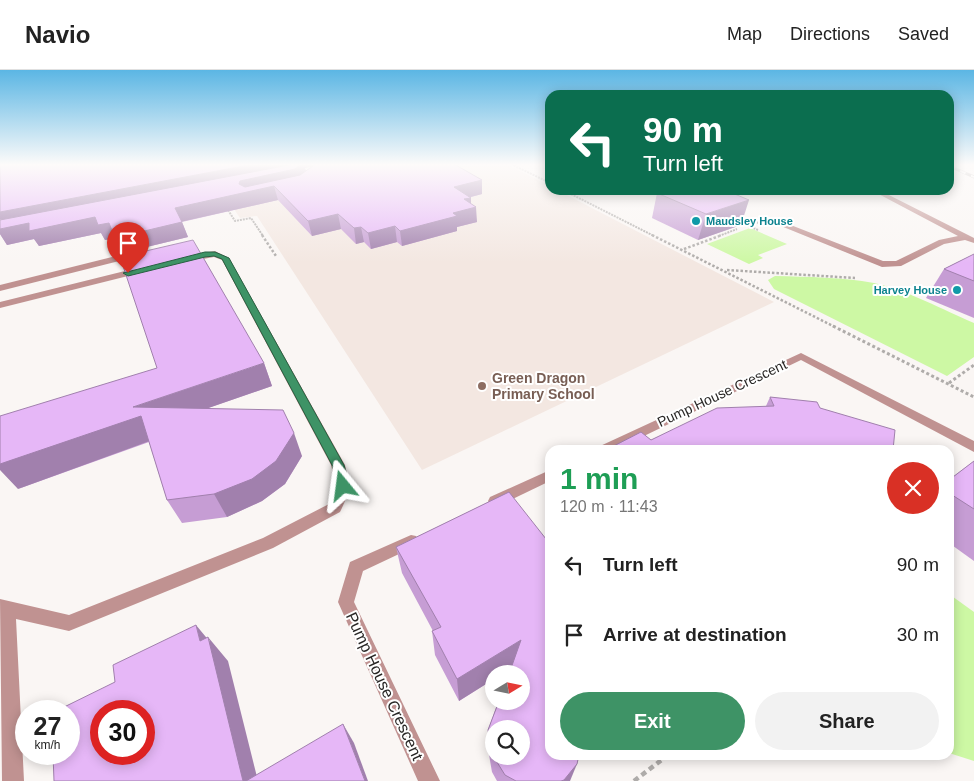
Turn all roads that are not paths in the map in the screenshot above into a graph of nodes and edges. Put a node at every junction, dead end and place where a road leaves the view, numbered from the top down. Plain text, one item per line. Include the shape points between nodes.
1 (888, 197) edge
2 (780, 224) dead end
3 (970, 239) edge
4 (148, 251) edge
5 (176, 261) edge
6 (156, 266) edge
7 (0, 288) edge
8 (0, 305) edge
9 (614, 445) edge
10 (974, 447) edge
11 (545, 477) edge
12 (479, 508) edge
13 (426, 534) edge
14 (3, 608) edge
15 (13, 781) edge
16 (429, 781) edge

1 - 3 street
2 - 3 street via 892,265 942,242
4 - 7 street
5 - 14 street via 205,254 225,258 338,465 343,486 335,508 268,543 69,623
6 - 8 street
9 - 10 street, Pump House Crescent via 801,356
11 - 12 street
13 - 16 street, Pump House Crescent via 356,567 346,602
14 - 15 street

